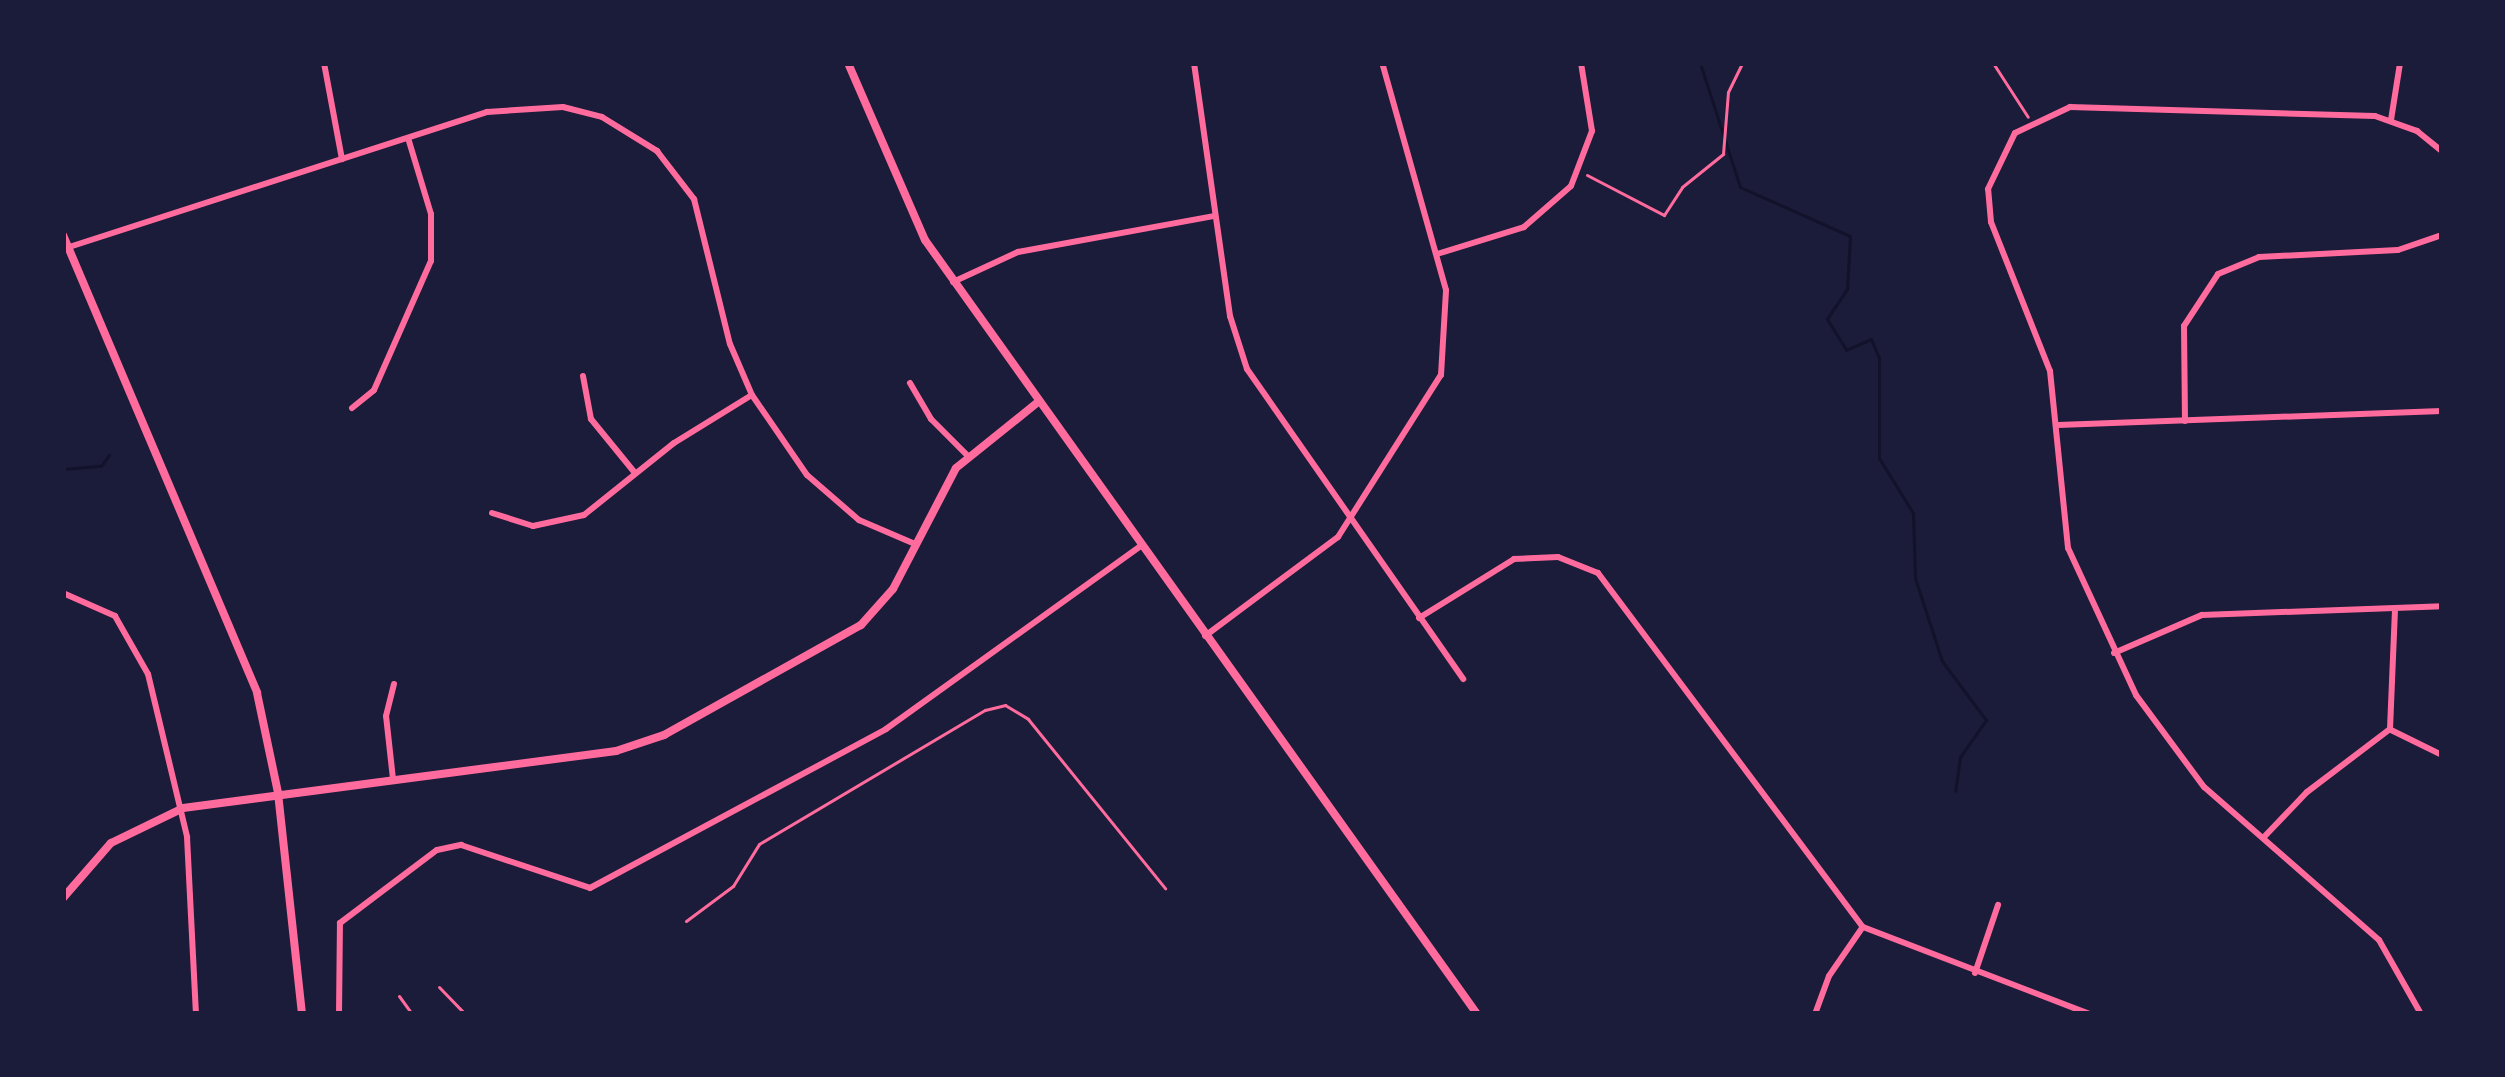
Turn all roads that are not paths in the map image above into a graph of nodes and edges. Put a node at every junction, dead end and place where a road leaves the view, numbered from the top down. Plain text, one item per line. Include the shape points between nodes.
1 (324, 63) edge
2 (848, 63) edge
3 (1194, 63) edge
4 (1382, 63) edge
5 (1581, 63) edge
6 (2400, 63) edge
7 (2391, 120) junction
8 (407, 138) junction
9 (2442, 151) edge
10 (342, 159) junction
11 (1216, 215) junction
12 (63, 235) edge
13 (2442, 235) edge
14 (65, 248) edge
15 (1437, 254) junction
16 (953, 282) junction
17 (583, 376) dead end
18 (910, 383) dead end
19 (752, 395) junction
20 (1038, 402) junction
21 (352, 408) dead end
22 (2442, 411) edge
23 (2185, 421) junction
24 (2058, 425) junction
25 (967, 454) junction
26 (635, 473) junction
27 (492, 512) dead end
28 (1350, 520) junction
29 (915, 544) junction
30 (1141, 546) junction
31 (63, 593) edge
32 (2442, 606) edge
33 (2395, 608) junction
34 (1419, 618) junction
35 (1205, 636) junction
36 (2114, 653) junction
37 (1463, 679) dead end
38 (394, 684) dead end
39 (2390, 730) junction
40 (2442, 755) edge
41 (393, 779) junction
42 (278, 793) junction
43 (183, 808) junction
44 (2264, 837) junction
45 (63, 898) edge
46 (1999, 905) dead end
47 (1863, 927) junction
48 (1975, 974) junction
49 (1474, 1010) edge
50 (196, 1014) edge
51 (302, 1014) edge
52 (339, 1014) edge
53 (1460, 1014) edge
54 (1816, 1014) edge
55 (2088, 1014) edge
56 (2421, 1014) edge

1 - 10 street
2 - 16 street via 908,209
3 - 11 street
4 - 15 street
5 - 15 street via 1593,116 1580,171 1535,220
6 - 7 street
7 - 9 street
7 - 24 street via 2079,106 2030,121 1993,166 1988,210 2042,342
8 - 10 street
8 - 19 street via 521,106 563,107 634,133 694,200 730,344
8 - 21 street via 430,214 431,261 374,390
10 - 14 street
11 - 16 street via 1018,252
11 - 28 street via 1247,369
12 - 14 street
13 - 23 street via 2398,250 2259,257 2218,274 2184,326
14 - 42 street via 246,663
15 - 28 street via 1449,317 1441,375
16 - 20 street
17 - 26 street via 590,419
18 - 25 street via 931,419
19 - 26 street
19 - 29 street via 832,501
20 - 25 street
20 - 30 street
22 - 23 street
23 - 24 street
24 - 36 street via 2068,548
25 - 29 street
26 - 27 street via 602,505 566,522 521,526
28 - 34 street
28 - 35 street via 1318,556
29 - 41 street via 893,589 847,636 664,734 616,751
30 - 35 street
30 - 52 street via 886,729 590,888 461,845 437,850 337,928
31 - 43 street via 101,606 134,639
32 - 33 street
33 - 36 street via 2202,615
33 - 39 street
34 - 37 street
34 - 47 street via 1514,559 1558,557 1598,573
35 - 49 street
36 - 44 street via 2172,752
38 - 41 street via 386,716
39 - 40 street
39 - 44 street via 2307,792
41 - 42 street
42 - 43 street
42 - 51 street
43 - 45 street via 111,844
43 - 50 street
44 - 56 street via 2379,940
46 - 48 street
47 - 48 street
47 - 54 street via 1829,976
48 - 55 street
49 - 53 street

